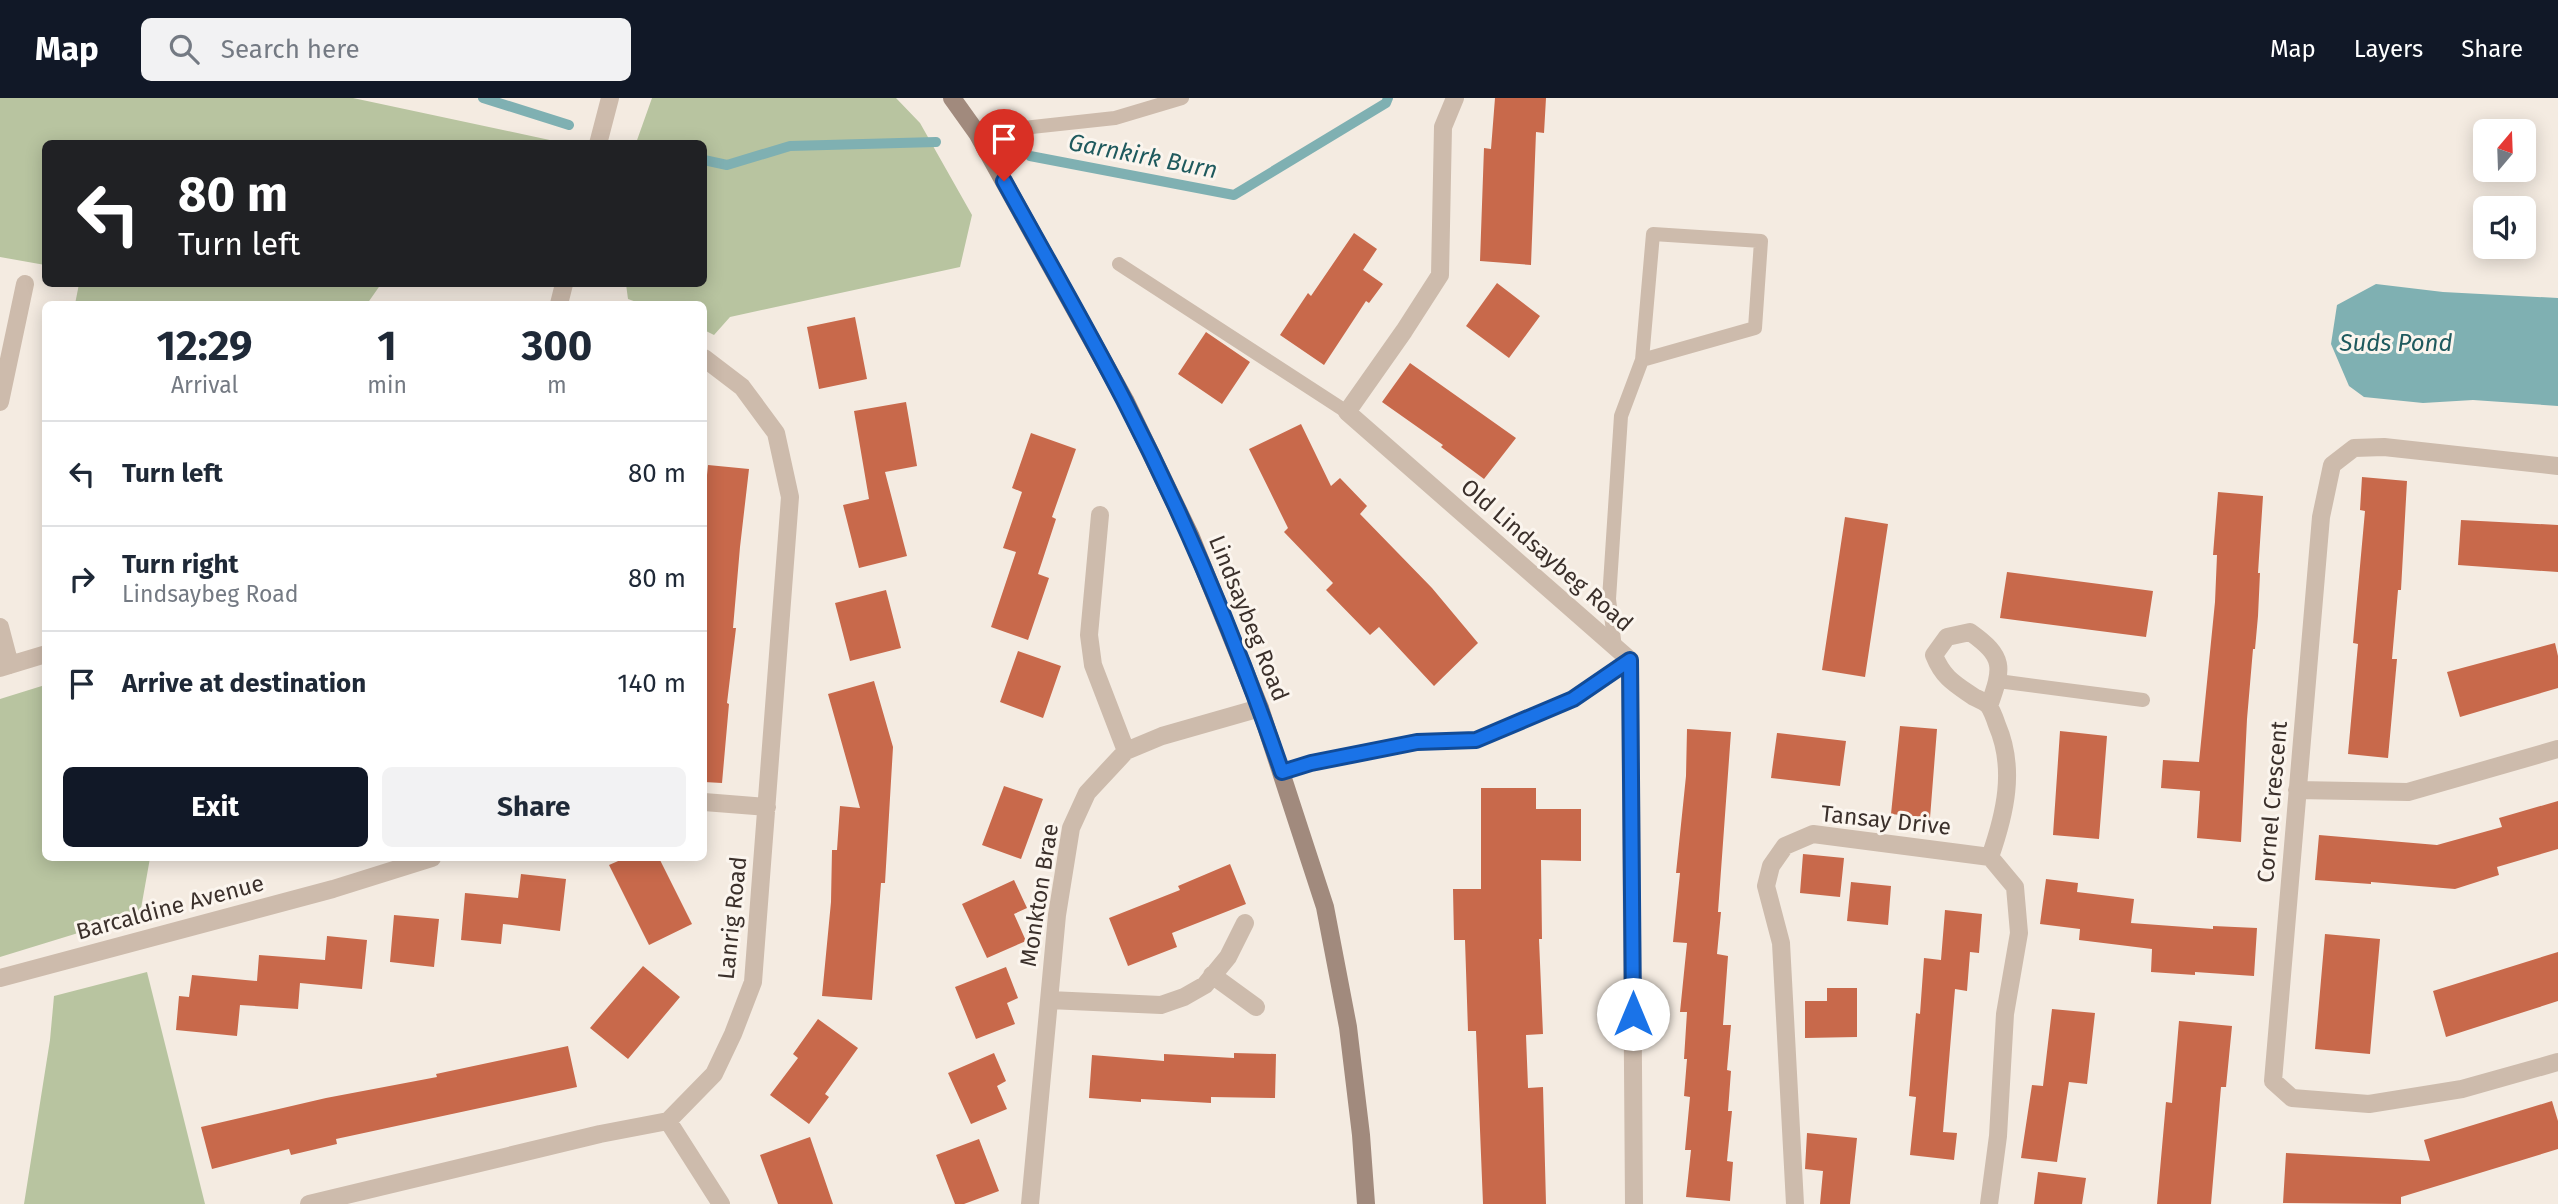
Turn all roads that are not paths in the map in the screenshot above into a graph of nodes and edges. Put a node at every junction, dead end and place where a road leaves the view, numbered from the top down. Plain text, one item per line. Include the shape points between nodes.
1 (610, 98) edge
2 (952, 98) edge
3 (1182, 98) edge
4 (1455, 98) edge
5 (977, 133) junction
6 (599, 140) edge
7 (1119, 264) dead end
8 (25, 284) dead end
9 (707, 360) edge
10 (1642, 360) junction
11 (0, 402) edge
12 (1347, 411) junction
13 (2558, 466) edge
14 (1100, 515) dead end
15 (0, 627) edge
16 (1615, 648) junction
17 (42, 655) edge
18 (1630, 660) junction
19 (5, 666) edge
20 (1998, 681) junction
21 (2143, 700) dead end
22 (1989, 706) junction
23 (1260, 708) junction
24 (2558, 749) edge
25 (1126, 751) junction
26 (1282, 772) junction
27 (2297, 790) junction
28 (707, 802) edge
29 (767, 807) junction
30 (1990, 857) junction
31 (422, 861) edge
32 (1245, 923) dead end
33 (1212, 975) junction
34 (0, 978) edge
35 (1049, 1000) junction
36 (1256, 1007) dead end
37 (2558, 1062) edge
38 (668, 1121) junction
39 (309, 1204) edge
40 (721, 1204) edge
41 (1030, 1204) edge
42 (1366, 1204) edge
43 (1634, 1204) edge
44 (1795, 1204) edge
45 (1989, 1204) edge

1 - 6 street
2 - 5 main road, Lindsaybeg Road
3 - 5 lane via 1115,118
4 - 12 street via 1443,127 1440,275
5 - 23 main road, Lindsaybeg Road via 1131,413 1191,537
7 - 12 lane
8 - 11 street
9 - 29 street, Lanrig Road via 741,387 776,433 790,497
10 - 10 lane via 1653,234 1761,241 1755,328
10 - 16 lane via 1621,416 1609,598
12 - 16 street, Old Lindsaybeg Road
13 - 27 street, Cornel Crescent via 2384,447 2354,448 2332,465 2321,517
14 - 25 street via 1088,635 1093,665
15 - 19 street
16 - 18 street, Old Lindsaybeg Road
17 - 19 street
18 - 26 lane via 1573,699 1476,740 1417,742
18 - 43 street, Old Lindsaybeg Road
20 - 21 lane
20 - 22 street
20 - 22 street via 2000,670 1992,648 1970,632 1947,637 1934,655 1940,671 1955,685
22 - 30 street via 2001,733 2008,786 2003,820
23 - 25 street, Monkton Brae
23 - 26 main road, Lindsaybeg Road
24 - 27 street via 2408,792
25 - 35 street, Monkton Brae via 1087,793 1070,828
26 - 42 main road, Lindsaybeg Road via 1325,907 1348,1027
27 - 37 street, Cornel Crescent via 2273,1080 2292,1098 2369,1104 2462,1089
28 - 29 street
29 - 38 street, Lanrig Road via 753,982 714,1074
30 - 44 street, Tansay Drive via 1813,834 1785,846 1771,866 1766,886 1781,943
30 - 45 street via 2015,887 2019,933 2005,1014
31 - 34 street, Barcaldine Avenue
32 - 33 street via 1228,957
33 - 35 street via 1205,985 1161,1005
33 - 36 street
35 - 41 street, Monkton Brae
38 - 39 street
38 - 40 street

